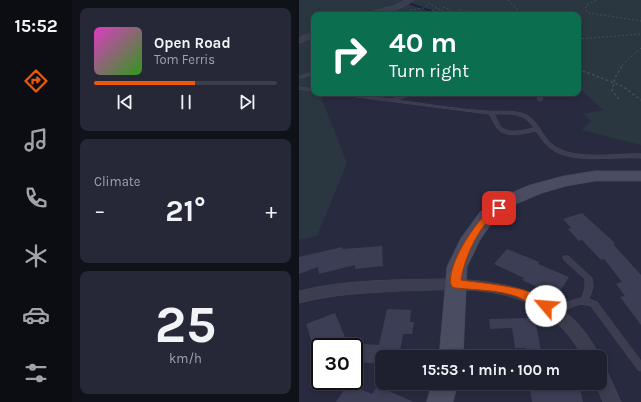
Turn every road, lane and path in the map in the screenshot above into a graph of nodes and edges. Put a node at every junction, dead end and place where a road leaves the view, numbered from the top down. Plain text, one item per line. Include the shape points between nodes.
1 (411, 0) edge
2 (508, 0) edge
3 (596, 0) edge
4 (395, 8) junction
5 (437, 8) junction
6 (442, 11) joint
7 (376, 12) edge
8 (393, 12) edge
9 (407, 12) edge
10 (427, 12) edge
11 (454, 12) edge
12 (460, 12) edge
13 (470, 12) edge
14 (520, 12) edge
15 (641, 22) edge
16 (641, 34) edge
17 (311, 35) edge
18 (581, 39) edge
19 (299, 40) edge
20 (641, 48) edge
21 (581, 70) edge
22 (311, 74) edge
23 (299, 78) edge
24 (612, 82) junction
25 (299, 88) edge
26 (311, 90) edge
27 (358, 96) edge
28 (404, 96) edge
29 (541, 96) edge
30 (619, 99) dead end
31 (389, 100) junction
32 (540, 100) dead end
33 (641, 100) edge
34 (491, 113) junction
35 (538, 129) junction
36 (641, 156) edge
37 (641, 176) edge
38 (566, 258) dead end
39 (455, 284) junction
40 (299, 297) edge
41 (585, 300) junction
42 (556, 312) junction
43 (452, 350) edge
44 (588, 350) edge
45 (641, 367) edge
46 (443, 390) edge
47 (607, 390) edge
48 (440, 402) edge
49 (612, 402) edge

1 - 4 street
2 - 14 path
3 - 15 path via 587,5 585,10 589,13
4 - 7 street
4 - 8 lane
5 - 6 path
5 - 9 path via 429,3 424,8 404,11
5 - 10 path
6 - 11 path via 446,7
12 - 13 path via 459,8
16 - 18 path
17 - 19 street
20 - 24 path via 617,71
21 - 24 path
22 - 23 lane
24 - 30 path via 612,92
24 - 33 path via 629,90
25 - 26 lane
27 - 31 lane
28 - 31 lane
29 - 32 lane
31 - 34 lane
34 - 35 lane via 522,114
34 - 35 lane via 501,130 513,133
35 - 36 lane via 546,143 571,155
37 - 39 street via 595,176 564,181 510,200 487,216 471,238 457,267
38 - 41 lane via 588,278 589,287
39 - 40 street via 348,288
39 - 42 street via 514,291
39 - 43 street
41 - 42 lane via 577,301
41 - 45 lane via 594,304
42 - 44 street via 581,337
46 - 48 street
47 - 49 street

